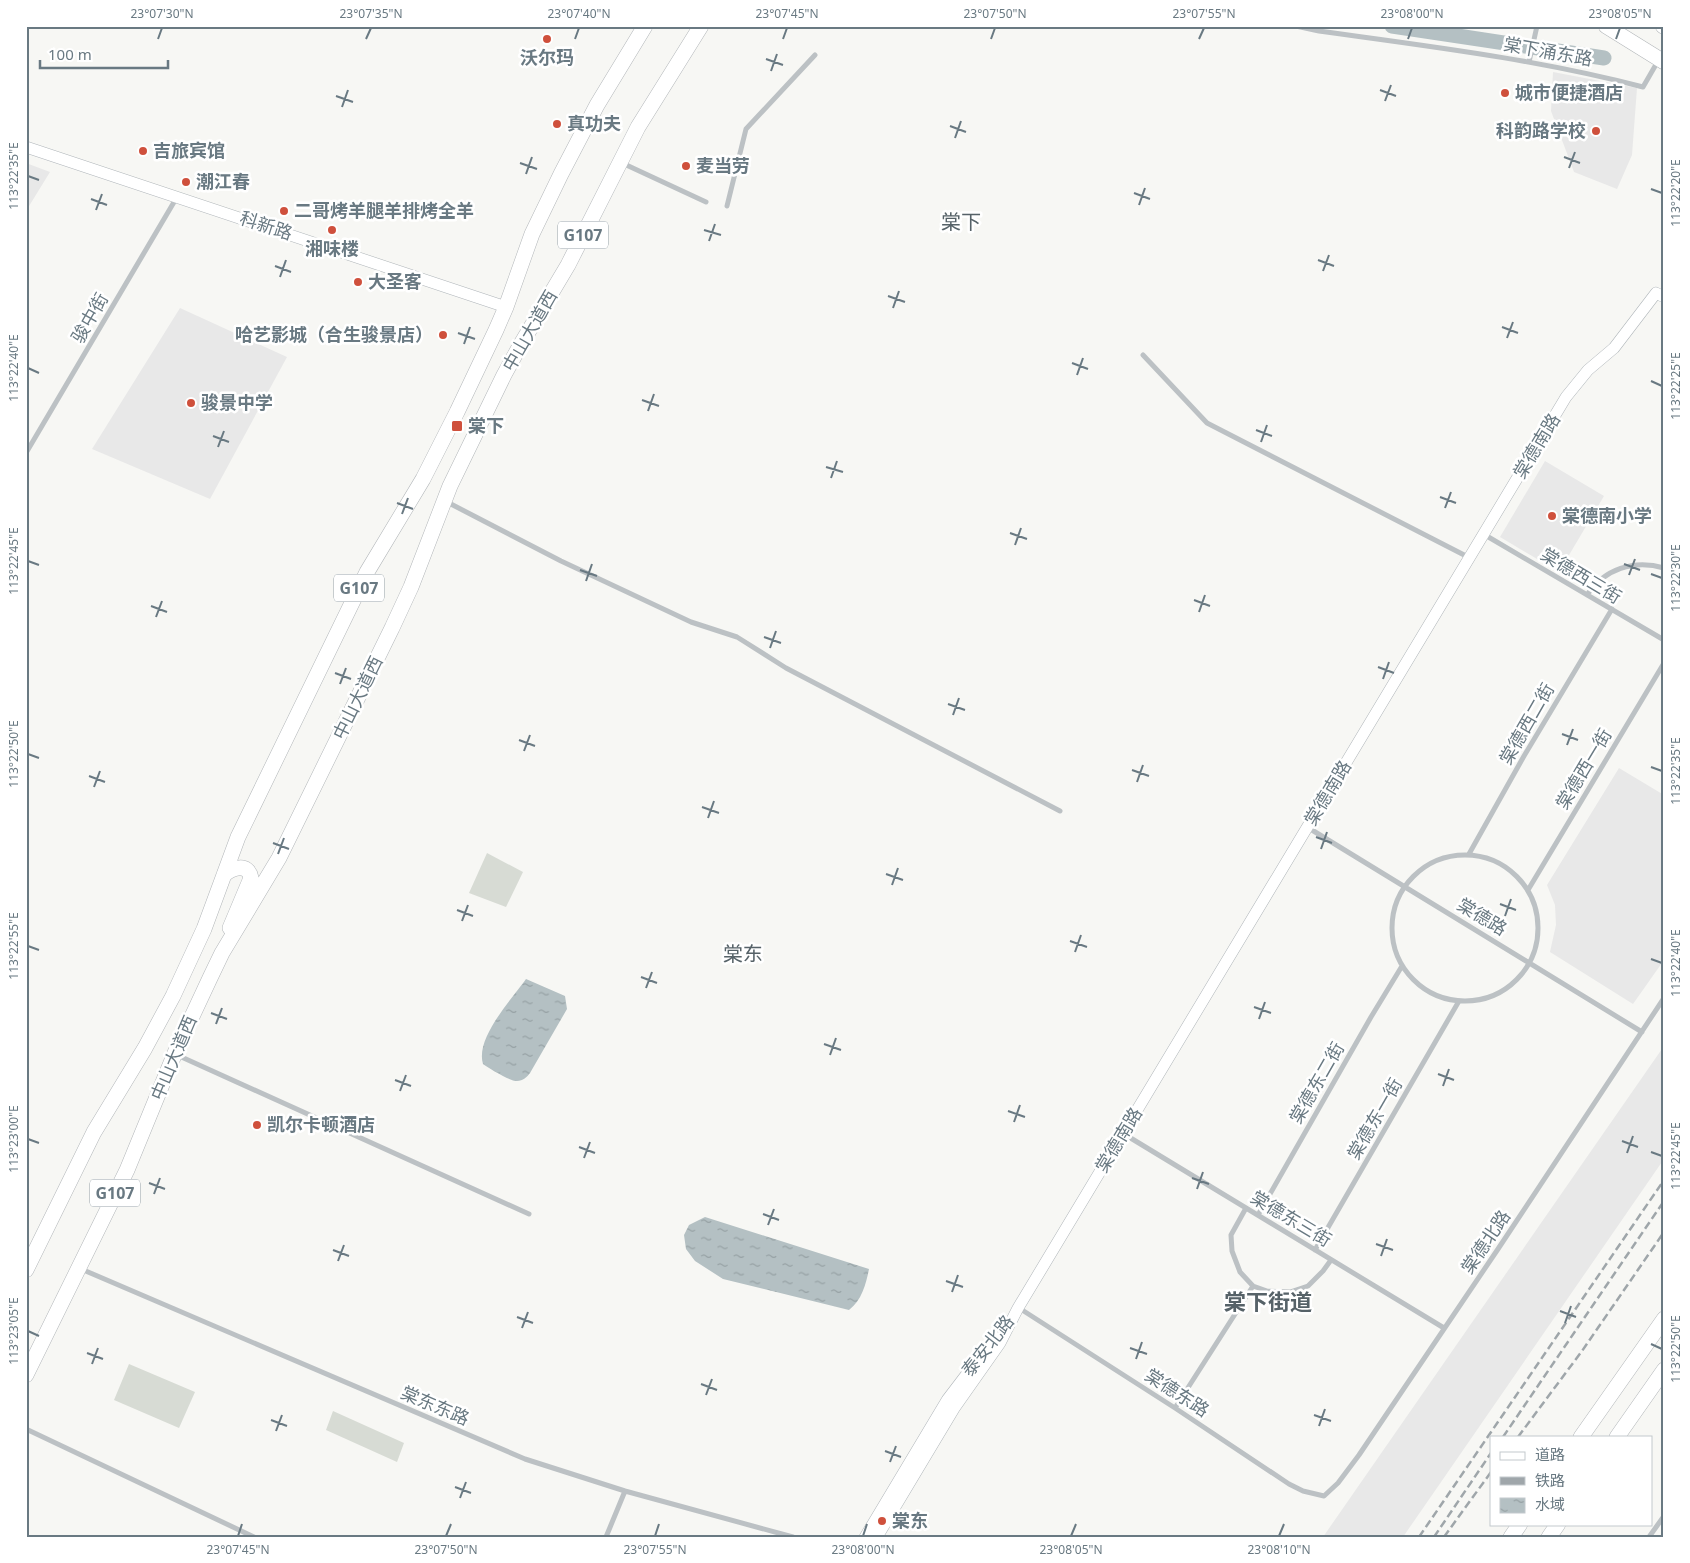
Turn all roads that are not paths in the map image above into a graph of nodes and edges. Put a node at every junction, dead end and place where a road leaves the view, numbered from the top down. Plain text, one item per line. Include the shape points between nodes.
1 (645, 26) edge
2 (702, 26) edge
3 (1296, 26) edge
4 (1606, 26) edge
5 (1536, 29) edge
6 (815, 55) dead end
7 (1661, 61) edge
8 (1529, 62) junction
9 (26, 147) edge
10 (620, 162) junction
11 (177, 197) junction
12 (706, 202) dead end
13 (727, 206) dead end
14 (1660, 295) edge
15 (506, 307) junction
16 (1143, 355) dead end
17 (26, 453) edge
18 (444, 501) junction
19 (1485, 535) junction
20 (1471, 558) junction
21 (1664, 568) edge
22 (1588, 595) junction
23 (1612, 609) junction
24 (1664, 640) edge
25 (1664, 663) edge
26 (1060, 810) dead end
27 (1307, 827) junction
28 (1470, 854) junction
29 (224, 875) junction
30 (1405, 886) junction
31 (1528, 890) junction
32 (222, 953) junction
33 (1529, 963) junction
34 (1402, 966) junction
35 (1664, 998) edge
36 (1458, 1001) junction
37 (1642, 1032) junction
38 (175, 1053) junction
39 (1124, 1134) junction
40 (1246, 1208) junction
41 (530, 1214) dead end
42 (1258, 1215) junction
43 (1315, 1250) junction
44 (1332, 1260) junction
45 (79, 1268) junction
46 (26, 1270) edge
47 (1253, 1286) junction
48 (1018, 1308) junction
49 (1664, 1319) edge
50 (1444, 1328) junction
51 (1664, 1370) edge
52 (26, 1376) edge
53 (1176, 1408) junction
54 (26, 1429) edge
55 (1582, 1436) edge
56 (1618, 1436) edge
57 (625, 1490) junction
58 (1324, 1496) joint
59 (1664, 1516) edge
60 (1519, 1526) edge
61 (1557, 1526) edge
62 (254, 1537) edge
63 (606, 1537) edge
64 (793, 1537) edge
65 (865, 1537) edge
66 (877, 1537) edge
67 (1511, 1537) edge
68 (1549, 1537) edge
69 (1649, 1537) edge

1 - 15 highway, 中山大道西 / G107 via 597,105 561,174 532,234
2 - 10 highway, 中山大道西 / G107 via 655,98
3 - 8 street, 棠下涌东路
4 - 7 highway
5 - 8 street
6 - 13 street via 746,129
7 - 8 street, 棠下涌东路 via 1643,87
9 - 11 street, 科新路
10 - 12 street
10 - 18 highway, 中山大道西 / G107 via 568,265 504,375
11 - 15 street, 科新路
11 - 17 street, 骏中街
14 - 19 street, 棠德南路 via 1614,348 1574,386
15 - 29 highway, 中山大道西 / G107 via 435,458 367,572 238,837
16 - 20 street via 1207,423
18 - 26 street via 691,622 737,637 786,668
18 - 32 highway, 中山大道西 / G107 via 411,587 346,722 275,865
19 - 20 street, 棠德南路
19 - 22 street, 棠德西三街
20 - 27 street, 棠德南路
21 - 22 street via 1641,565 1617,569 1604,575
22 - 23 street, 棠德西三街
23 - 24 street, 棠德西三街
23 - 28 street, 棠德西二街
25 - 31 street, 棠德西一街
27 - 30 street, 棠德路
27 - 39 street, 棠德南路
28 - 30 street via 1434,861
28 - 31 street via 1503,865
29 - 32 highway via 240,867 251,874 251,878
29 - 46 highway, 中山大道西 / G107 via 204,929 173,996 146,1048 94,1132
30 - 33 street, 棠德路
30 - 34 street via 1395,907 1392,931
31 - 33 street via 1538,925 1535,950
32 - 38 highway, 中山大道西 / G107
33 - 36 street via 1515,981 1495,995
33 - 37 street, 棠德路
34 - 36 street via 1426,990
34 - 42 street, 棠德东二街
35 - 37 street, 棠德北路
36 - 43 street, 棠德东一街
37 - 50 street, 棠德北路
38 - 41 street
38 - 45 highway, 中山大道西 / G107 via 136,1149
39 - 40 street, 棠德东三街
39 - 48 street, 棠德南路
40 - 42 street, 棠德东三街
40 - 47 street via 1231,1235 1232,1252 1240,1272
42 - 43 street, 棠德东三街
43 - 44 street, 棠德东三街
44 - 47 street via 1308,1286 1290,1292 1267,1291
44 - 50 street, 棠德东三街
45 - 52 highway, 中山大道西 / G107
45 - 57 street, 棠东东路 via 525,1459
47 - 53 street
48 - 53 street, 棠德东路
48 - 65 street, 泰安北路 via 947,1400
48 - 66 street, 泰安北路 via 1003,1338 955,1406
49 - 55 highway
50 - 58 street, 棠德北路 via 1348,1469
51 - 56 highway
53 - 58 street, 棠德东路 via 1290,1484
54 - 62 street
57 - 63 street
57 - 64 street, 棠东东路
59 - 69 street
60 - 67 highway
61 - 68 highway

